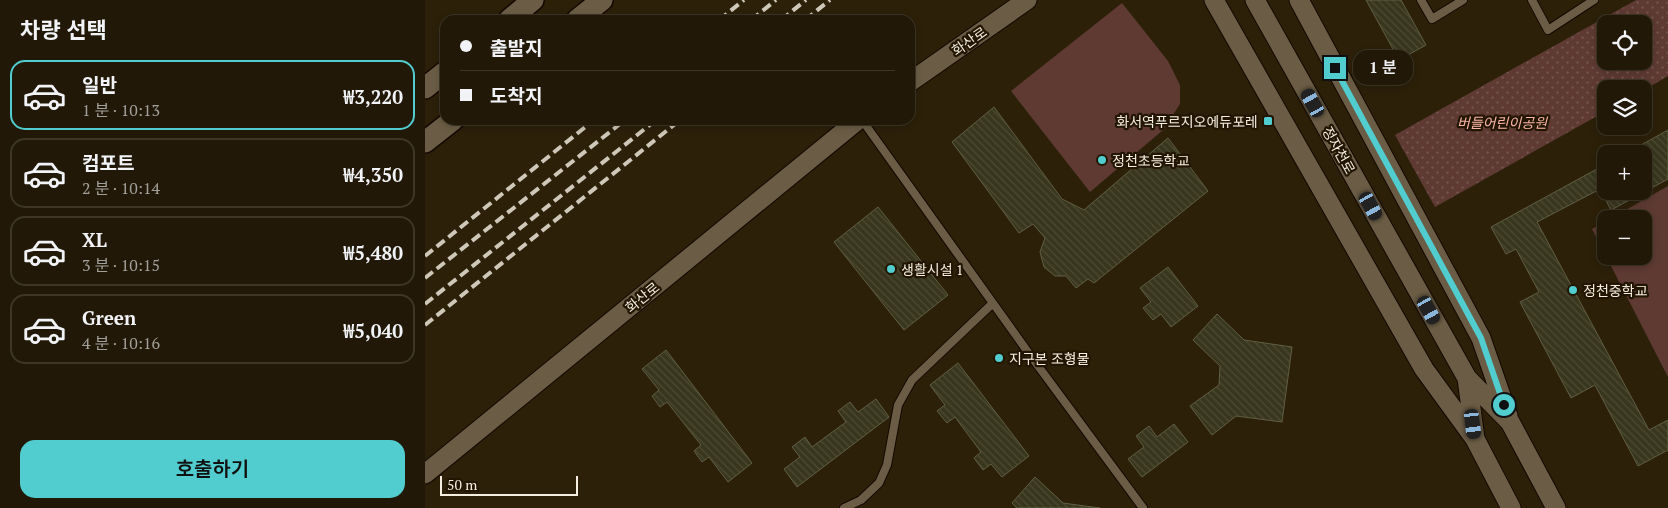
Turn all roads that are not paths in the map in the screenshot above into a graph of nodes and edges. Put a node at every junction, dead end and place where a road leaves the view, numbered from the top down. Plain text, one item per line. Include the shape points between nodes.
1 (533, 0) edge
2 (603, 0) edge
3 (1027, 0) edge
4 (1214, 0) edge
5 (1255, 0) edge
6 (1299, 0) edge
7 (1421, 0) edge
8 (1463, 0) edge
9 (1532, 0) edge
10 (1593, 0) edge
11 (515, 15) edge
12 (584, 15) edge
13 (440, 76) edge
14 (915, 78) edge
15 (425, 88) edge
16 (447, 125) edge
17 (852, 125) edge
18 (866, 125) edge
19 (425, 142) edge
20 (993, 303) junction
21 (1467, 378) junction
22 (1510, 422) junction
23 (1475, 439) junction
24 (425, 474) edge
25 (844, 508) edge
26 (1143, 508) edge
27 (1511, 508) edge
28 (1556, 508) edge

1 - 11 main road
2 - 12 main road
3 - 14 street, 화산로
4 - 23 street via 1424,369
5 - 21 street, 정자천로
6 - 22 street via 1481,338
7 - 8 lane via 1433,19
9 - 10 lane via 1549,30
13 - 15 main road
16 - 19 main road
17 - 24 street, 화산로
18 - 20 lane
20 - 25 lane via 912,380 898,405 887,465 879,483 861,500
20 - 26 lane
21 - 22 street, 정자천로
21 - 23 street, 정자천로
22 - 28 street, 정자천로
23 - 27 street, 정자천로

